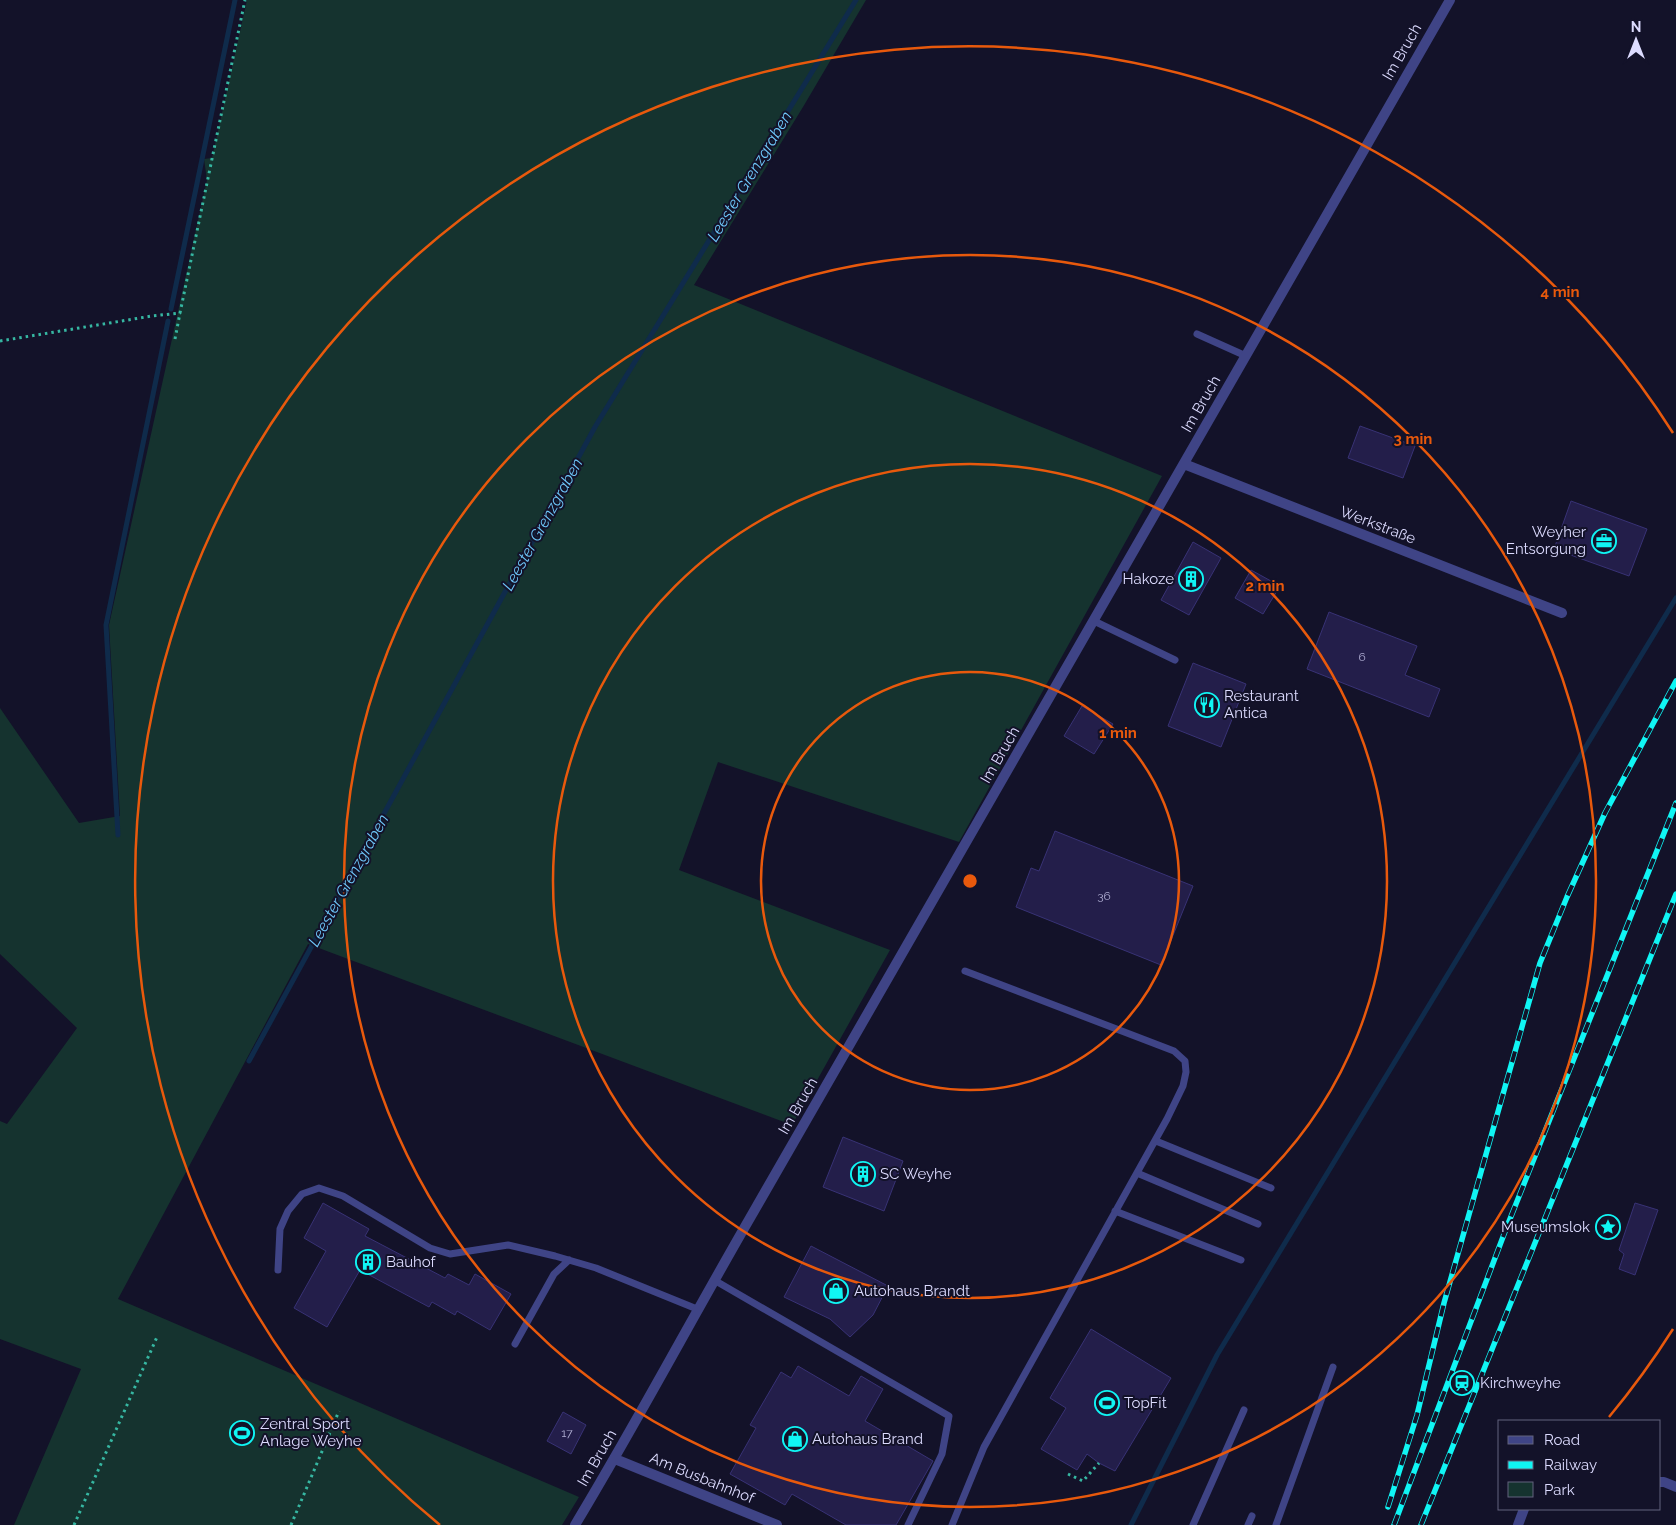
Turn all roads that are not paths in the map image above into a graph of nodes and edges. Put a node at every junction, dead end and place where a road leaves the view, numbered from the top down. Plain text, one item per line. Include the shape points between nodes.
1 (1450, 0) edge
2 (1197, 334) dead end
3 (1246, 356) junction
4 (1184, 464) junction
5 (1562, 613) dead end
6 (1094, 622) junction
7 (1175, 660) dead end
8 (965, 971) dead end
9 (1156, 1141) junction
10 (1138, 1173) junction
11 (1272, 1188) dead end
12 (1115, 1211) junction
13 (1258, 1224) dead end
14 (569, 1260) junction
15 (1241, 1260) dead end
16 (278, 1270) dead end
17 (714, 1280) junction
18 (697, 1309) junction
19 (515, 1344) dead end
20 (1334, 1367) dead end
21 (1244, 1410) dead end
22 (615, 1459) junction
23 (1661, 1482) edge
24 (1676, 1487) edge
25 (1524, 1510) edge
26 (1252, 1516) dead end
27 (575, 1525) edge
28 (777, 1525) edge
29 (908, 1525) edge
30 (952, 1525) edge
31 (1192, 1525) edge
32 (1248, 1525) edge
33 (1276, 1525) edge
34 (1518, 1525) edge

1 - 3 street, Im Bruch
2 - 3 lane
3 - 4 street, Im Bruch
4 - 5 street, Werkstraße
4 - 6 street, Im Bruch
6 - 7 lane
6 - 17 street, Im Bruch
8 - 9 lane via 1174,1051 1185,1061 1186,1072 1183,1086
9 - 10 lane
9 - 11 lane
10 - 12 lane
10 - 13 lane
12 - 15 lane
12 - 30 lane via 984,1447
14 - 16 lane via 508,1245 450,1254 430,1248 343,1196 319,1188 302,1194 288,1212 280,1229
14 - 18 lane
14 - 19 lane via 554,1274
17 - 18 street, Im Bruch
17 - 29 lane via 949,1416 942,1454
18 - 22 street, Im Bruch
20 - 33 lane
21 - 31 lane
22 - 27 street, Im Bruch
22 - 28 street, Am Busbahnhof
23 - 24 street
25 - 34 street
26 - 32 lane

